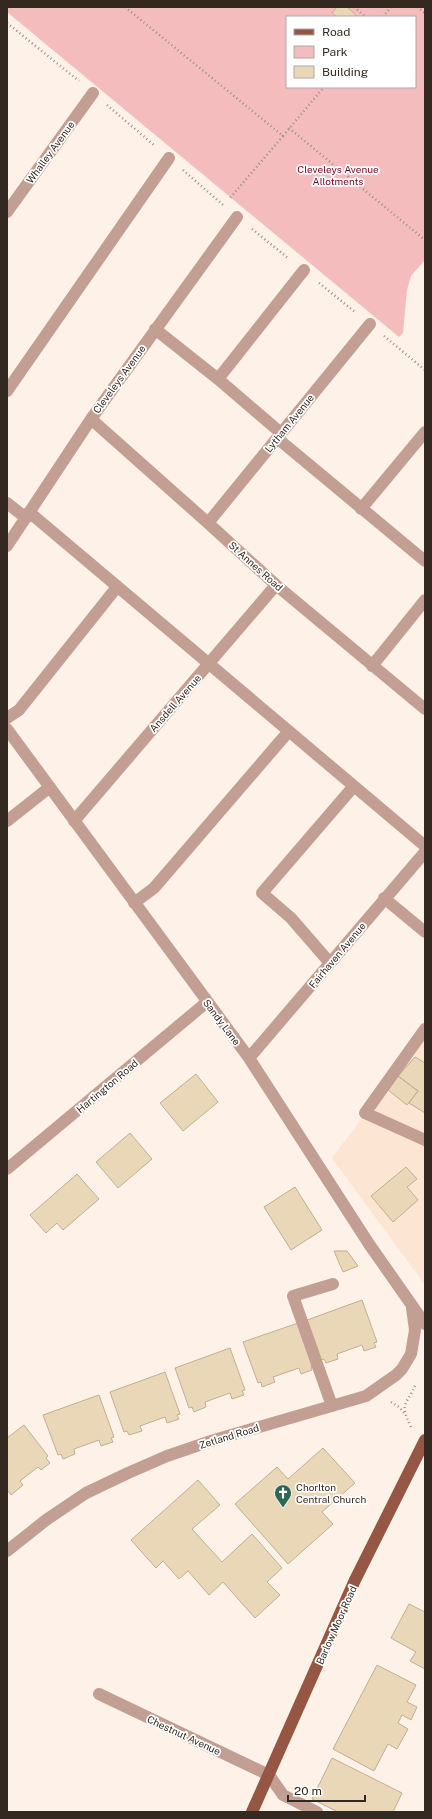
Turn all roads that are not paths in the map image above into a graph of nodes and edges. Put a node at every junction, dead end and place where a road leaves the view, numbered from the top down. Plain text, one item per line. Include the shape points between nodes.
1 (93, 93) road end
2 (169, 158) road end
3 (7, 212) edge
4 (237, 216) road end
5 (304, 270) road end
6 (370, 324) road end
7 (155, 329) junction
8 (218, 379) junction
9 (7, 391) edge
10 (91, 419) junction
11 (425, 432) edge
12 (279, 436) junction
13 (7, 503) edge
14 (361, 509) junction
15 (27, 515) junction
16 (208, 523) junction
17 (7, 546) edge
18 (425, 561) edge
19 (276, 585) junction
20 (117, 587) junction
21 (425, 600) edge
22 (208, 664) junction
23 (372, 666) junction
24 (425, 709) edge
25 (7, 718) edge
26 (7, 729) edge
27 (288, 731) junction
28 (354, 786) junction
29 (50, 787) junction
30 (7, 821) edge
31 (74, 821) junction
32 (425, 846) edge
33 (425, 852) edge
34 (384, 898) junction
35 (134, 903) junction
36 (425, 932) edge
37 (330, 963) junction
38 (207, 1002) junction
39 (425, 1029) edge
40 (249, 1058) junction
41 (425, 1140) edge
42 (7, 1169) edge
43 (333, 1284) dead end
44 (412, 1306) junction
45 (425, 1324) edge
46 (332, 1406) junction
47 (425, 1441) edge
48 (7, 1552) edge
49 (99, 1694) dead end
50 (269, 1775) junction
51 (252, 1812) edge
52 (317, 1812) edge

1 - 3 street, Whalley Avenue
2 - 9 street
4 - 7 street, Cleveleys Avenue
5 - 8 street
6 - 12 street, Lytham Avenue
7 - 8 street
7 - 10 street, Cleveleys Avenue
8 - 12 street
10 - 15 street, Cleveleys Avenue
10 - 16 street, St Annes Road
11 - 14 street
12 - 14 street
12 - 16 street, Lytham Avenue
13 - 15 street
14 - 18 street
15 - 17 street, Cleveleys Avenue
15 - 20 street
16 - 19 street, St Annes Road
19 - 22 street, Ansdell Avenue
19 - 23 street, St Annes Road
20 - 22 street
20 - 25 street via 19,710
21 - 23 street
22 - 27 street
22 - 31 street, Ansdell Avenue
23 - 24 street, St Annes Road
26 - 29 street, Sandy Lane
27 - 28 street
27 - 35 street via 154,888
28 - 32 street
28 - 37 street via 262,893 291,918
29 - 30 street
29 - 31 street, Sandy Lane
31 - 35 street, Sandy Lane
33 - 34 street, Fairhaven Avenue
34 - 36 street
34 - 37 street, Fairhaven Avenue
35 - 38 street, Sandy Lane
37 - 40 street, Fairhaven Avenue
38 - 40 street, Sandy Lane
38 - 42 street, Hartington Road
39 - 41 street via 364,1113
40 - 44 street, Sandy Lane
43 - 46 street via 293,1296
44 - 45 street, Sandy Lane
44 - 46 street, Zetland Road via 415,1330 411,1354 402,1369 366,1396
46 - 48 street, Zetland Road via 214,1440 128,1473 86,1493 46,1520
47 - 50 main road, Barlow Moor Road via 356,1580
49 - 50 street, Chestnut Avenue
50 - 51 main road, Barlow Moor Road
50 - 52 street via 283,1795

